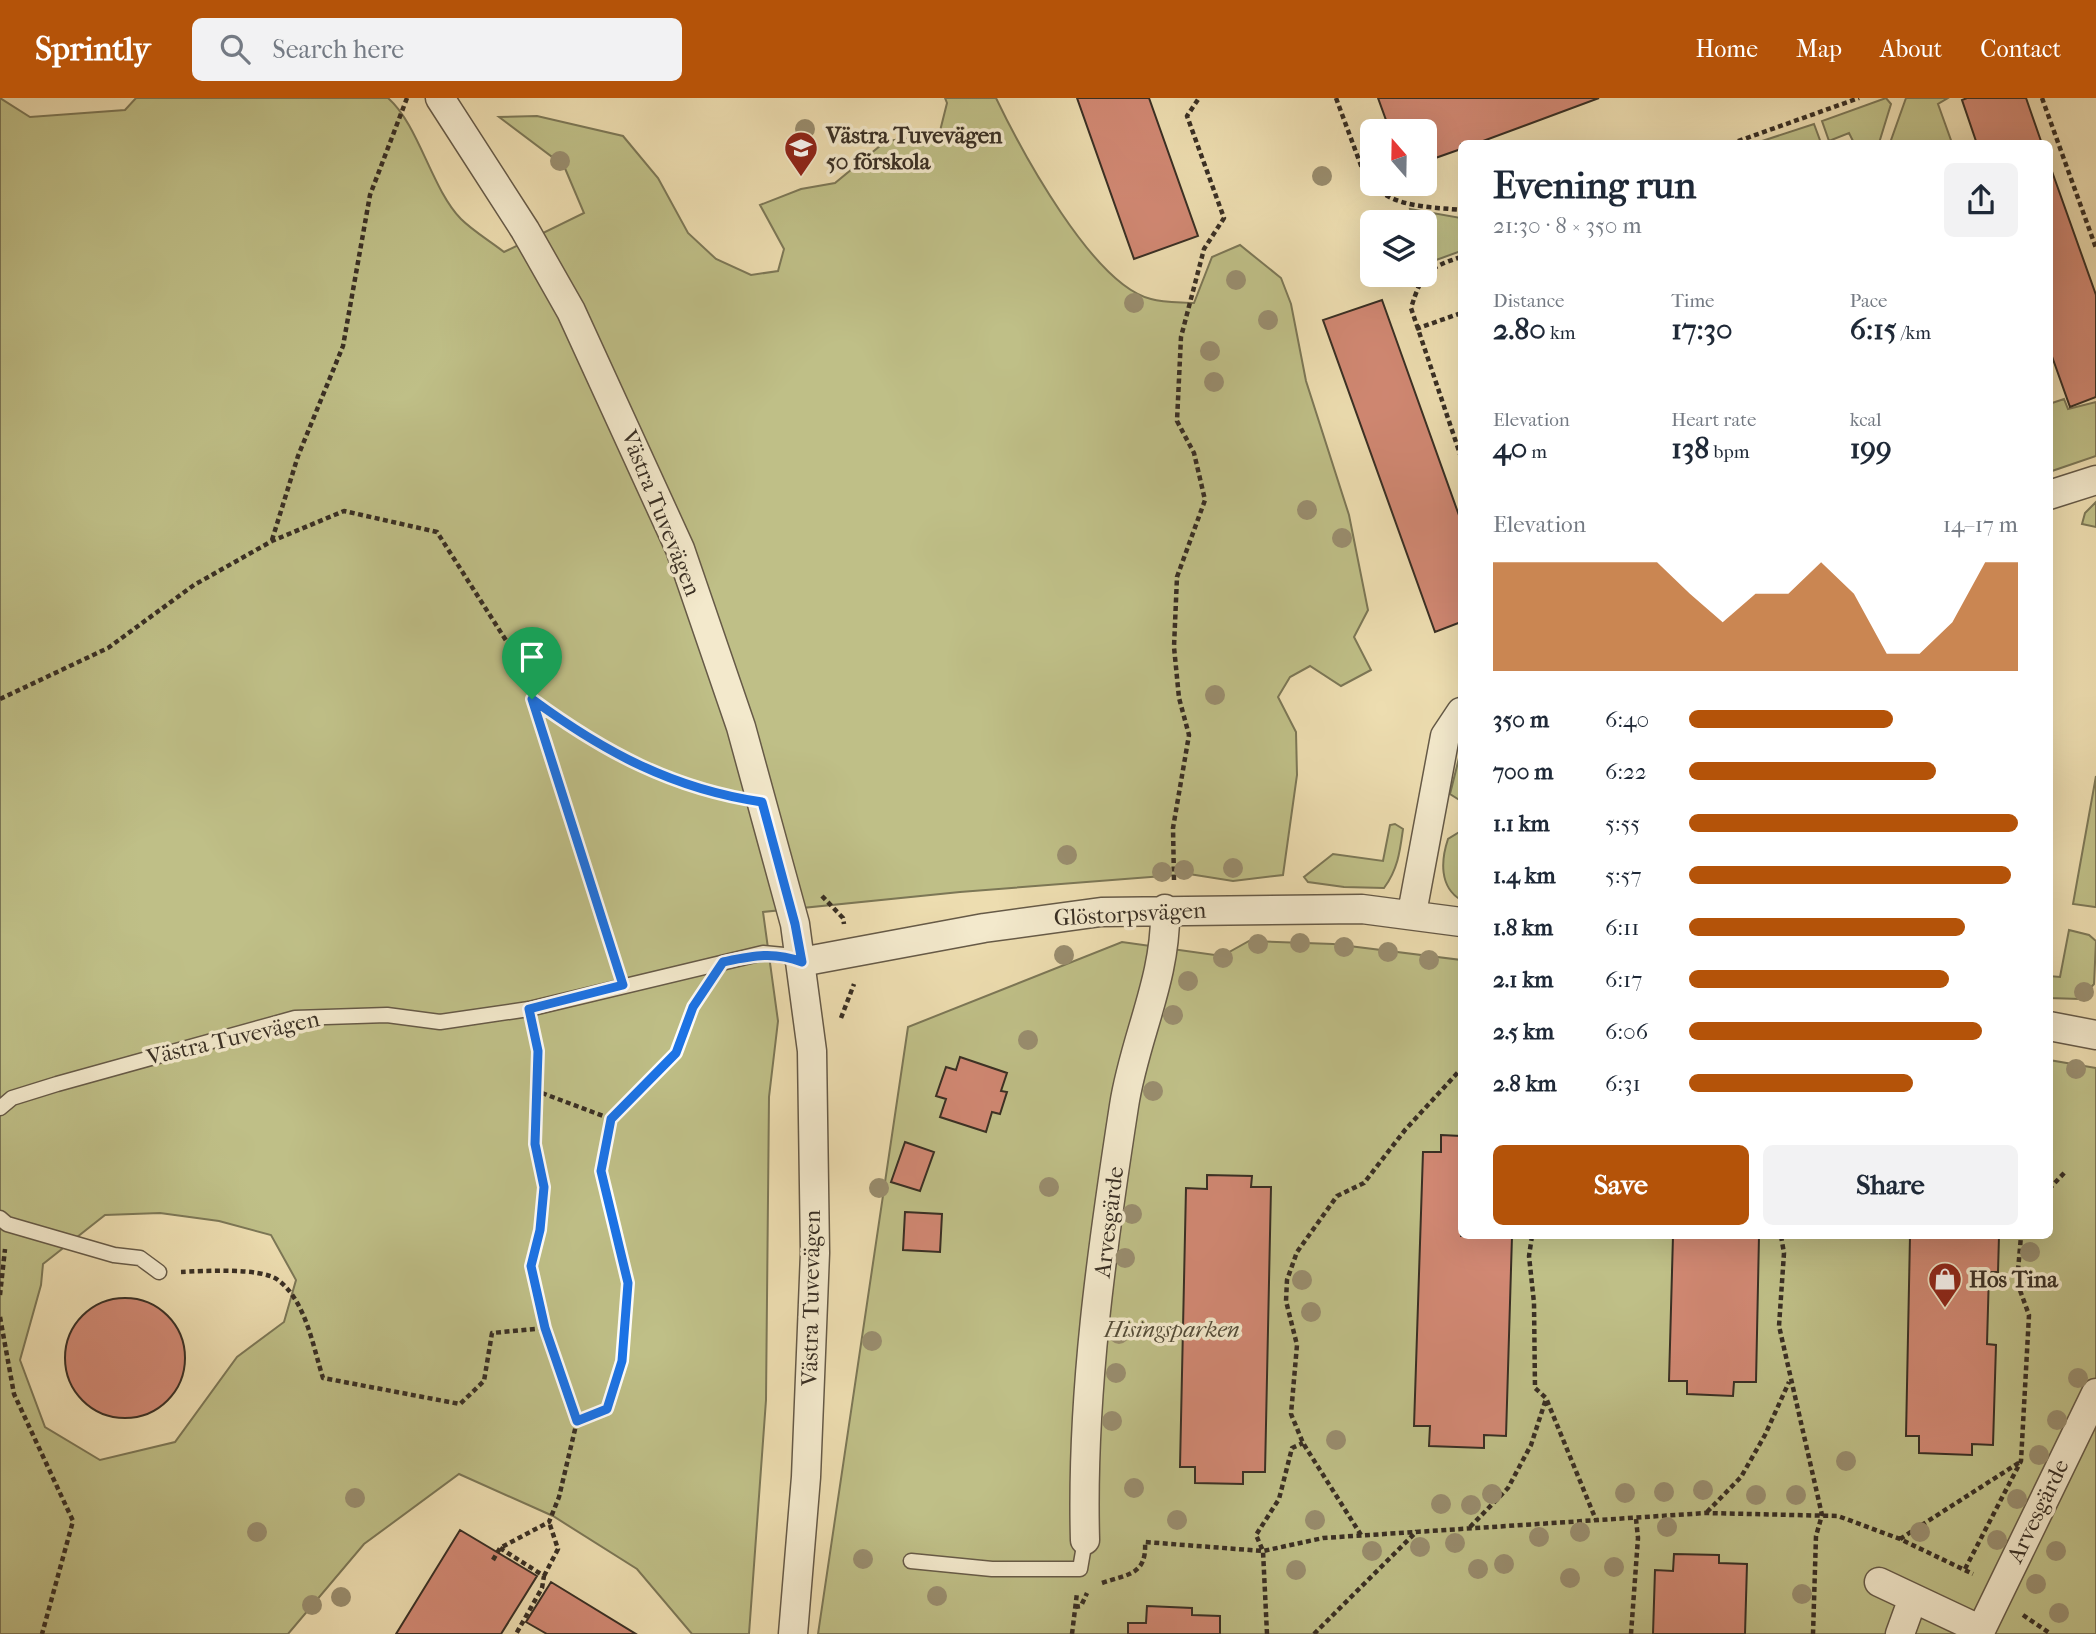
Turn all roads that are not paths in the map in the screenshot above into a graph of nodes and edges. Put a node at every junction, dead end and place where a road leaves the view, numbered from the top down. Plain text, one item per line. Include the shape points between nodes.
1 (440, 98) edge
2 (2096, 480) edge
3 (2053, 494) edge
4 (1458, 716) edge
5 (1170, 897) junction
6 (1412, 913) junction
7 (1458, 921) edge
8 (802, 962) junction
9 (2053, 1027) edge
10 (2096, 1035) edge
11 (0, 1108) edge
12 (4, 1221) edge
13 (159, 1272) road end
14 (2096, 1393) edge
15 (1085, 1540) joint
16 (911, 1561) dead end
17 (1879, 1582) dead end
18 (1913, 1598) junction
19 (1980, 1632) edge
20 (793, 1634) edge
21 (1900, 1634) edge

1 - 8 street, Västra Tuvevägen via 571,311 680,549 741,727
2 - 3 street
4 - 6 street via 1445,736
5 - 6 street, Glöstorpsvägen
5 - 8 street, Glöstorpsvägen
5 - 15 street, Arvesgärde via 1166,942 1124,1102 1083,1464
6 - 7 street, Glöstorpsvägen
8 - 11 lane, Västra Tuvevägen via 763,953 529,1009 440,1022 375,1015 295,1018 92,1073 12,1098
8 - 20 street, Västra Tuvevägen via 812,1051 815,1253 806,1477
9 - 10 street
12 - 13 lane via 114,1255 140,1258
14 - 19 street, Arvesgärde
15 - 16 lane via 1080,1569 992,1569
17 - 18 street, Arvesgärde
18 - 19 street, Arvesgärde
18 - 21 street

